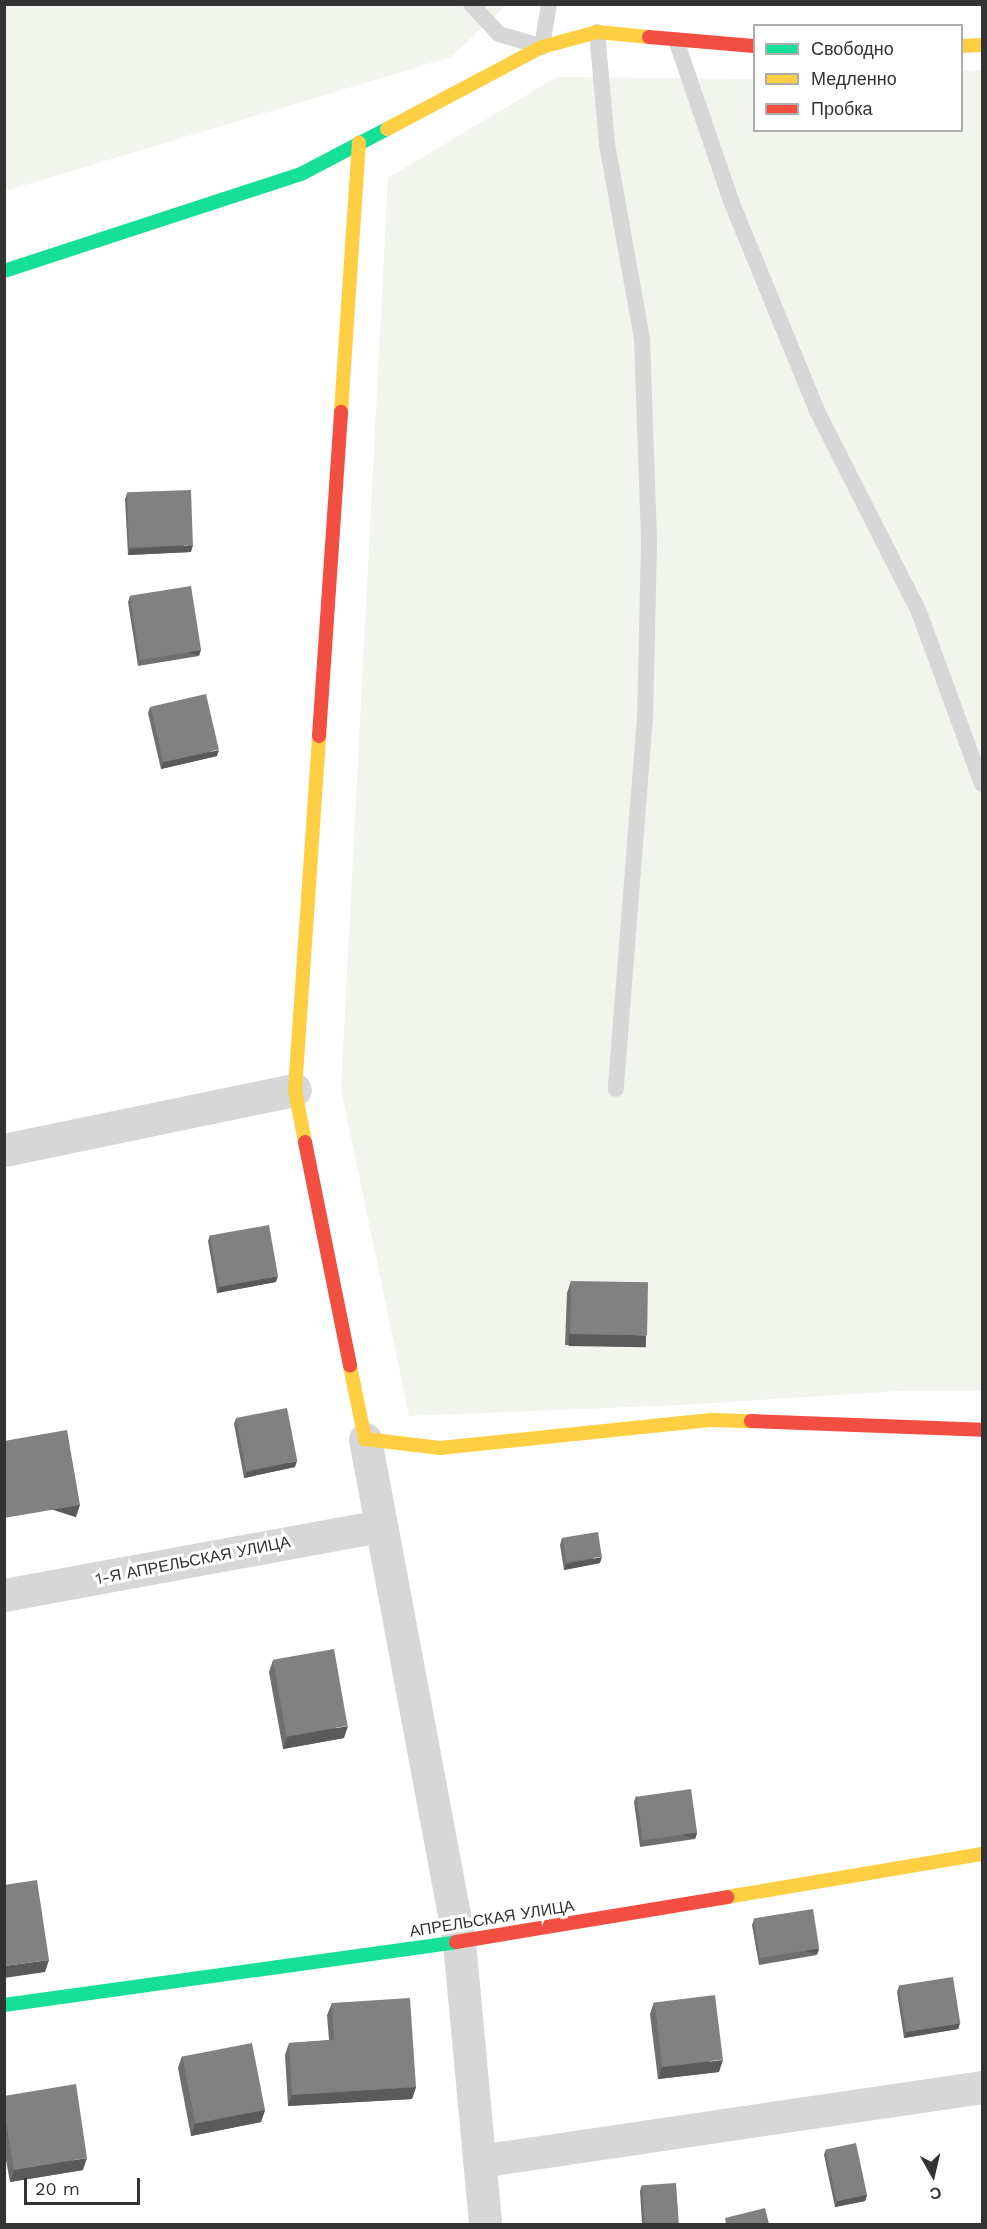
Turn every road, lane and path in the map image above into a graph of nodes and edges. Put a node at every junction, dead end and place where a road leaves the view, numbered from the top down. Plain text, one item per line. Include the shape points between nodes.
1 (471, 4) edge
2 (549, 4) edge
3 (597, 32) junction
4 (676, 40) junction
5 (982, 45) edge
6 (753, 46) edge
7 (963, 46) edge
8 (542, 47) junction
9 (359, 143) junction
10 (4, 271) edge
11 (982, 784) edge
12 (616, 1089) dead end
13 (295, 1090) junction
14 (4, 1150) edge
15 (982, 1430) edge
16 (365, 1439) junction
17 (381, 1526) junction
18 (4, 1595) edge
19 (982, 1854) edge
20 (459, 1942) junction
21 (4, 2005) edge
22 (982, 2087) edge
23 (479, 2161) junction
24 (485, 2224) edge

1 - 8 lane via 499,34
2 - 8 lane
3 - 4 street
3 - 8 street
3 - 12 lane via 607,144 642,339 649,544 645,717
4 - 6 street
4 - 11 lane via 731,201 817,411 919,612
5 - 7 street
8 - 9 street
9 - 10 street via 301,174
9 - 13 street
13 - 14 street
13 - 16 street
15 - 16 street via 713,1420 440,1448
16 - 17 street
17 - 18 street, 1-Я АПРЕЛЬСКАЯ УЛИЦА
17 - 20 street
19 - 20 street, АПРЕЛЬСКАЯ УЛИЦА
20 - 21 street, АПРЕЛЬСКАЯ УЛИЦА
20 - 23 street
22 - 23 street
23 - 24 street

